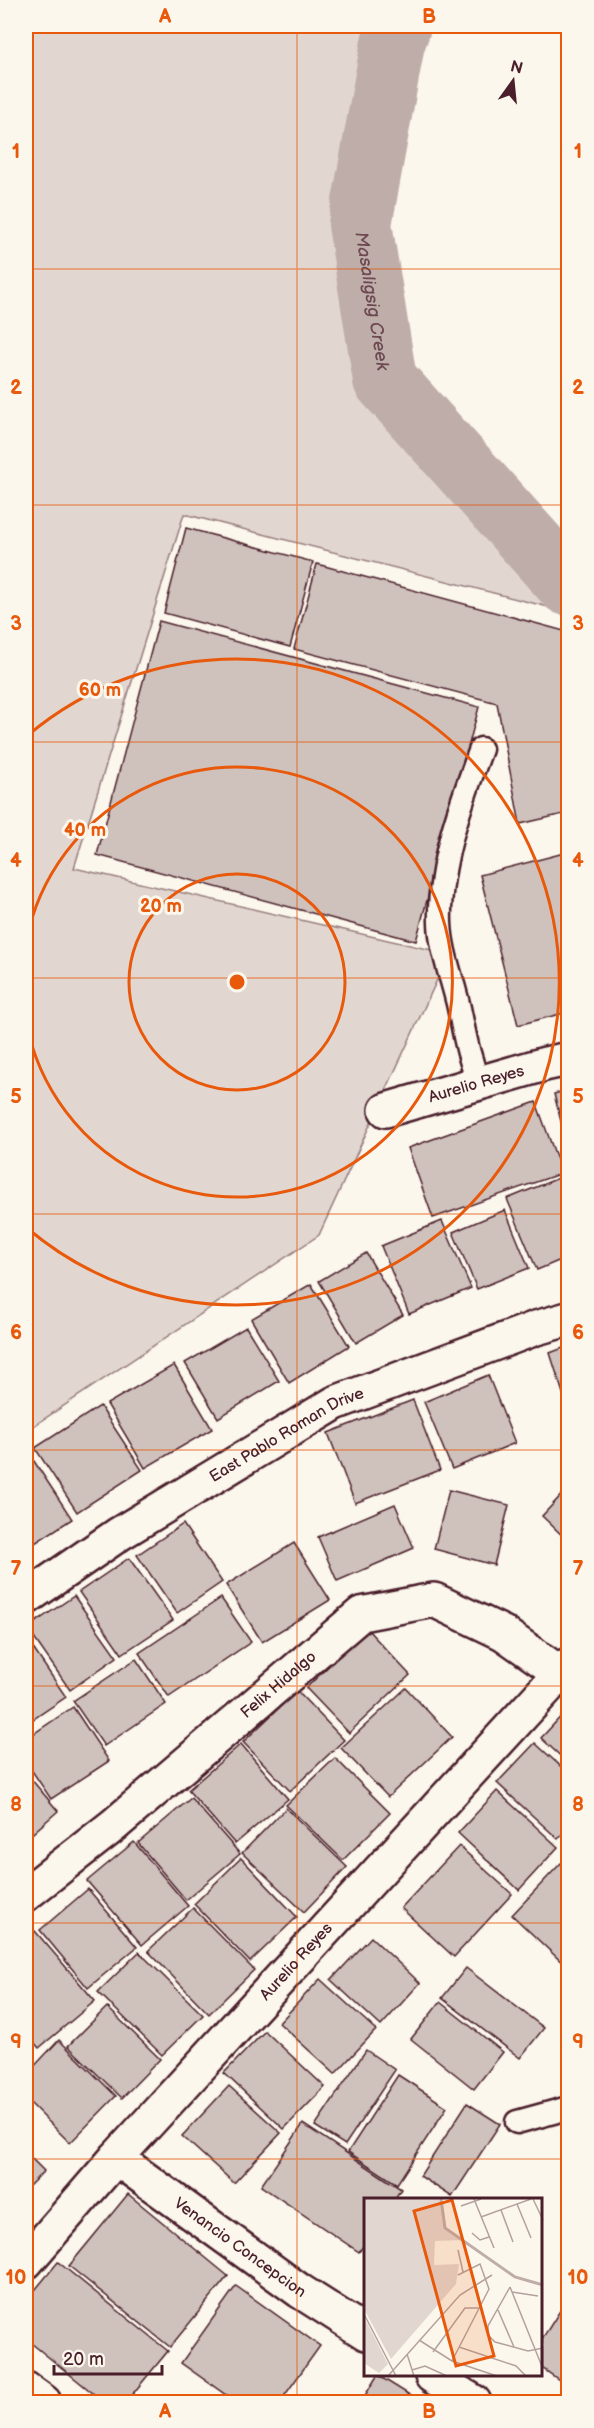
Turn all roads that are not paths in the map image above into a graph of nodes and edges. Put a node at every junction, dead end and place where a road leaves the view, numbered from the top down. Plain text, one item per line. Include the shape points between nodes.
1 (481, 749) dead end
2 (568, 1059) edge
3 (479, 1083) junction
4 (386, 1110) dead end
5 (568, 1318) edge
6 (26, 1598) edge
7 (564, 1669) edge
8 (26, 1894) edge
9 (568, 2108) edge
10 (516, 2122) dead end
11 (116, 2158) junction
12 (26, 2262) edge
13 (364, 2332) edge
14 (434, 2377) edge
15 (26, 2388) edge
16 (44, 2403) edge
17 (474, 2403) edge

1 - 3 lane via 443,876 440,923 467,1052
2 - 3 street, Aurelio Reyes
3 - 4 street, Aurelio Reyes
5 - 6 street, East Pablo Roman Drive via 335,1402 119,1534
7 - 8 street, Felix Hidalgo via 503,1633 434,1600 361,1614 114,1825
7 - 11 street, Aurelio Reyes
9 - 10 lane
11 - 12 street, Aurelio Reyes
11 - 13 street, Venancio Concepcion
14 - 17 street
15 - 16 street

